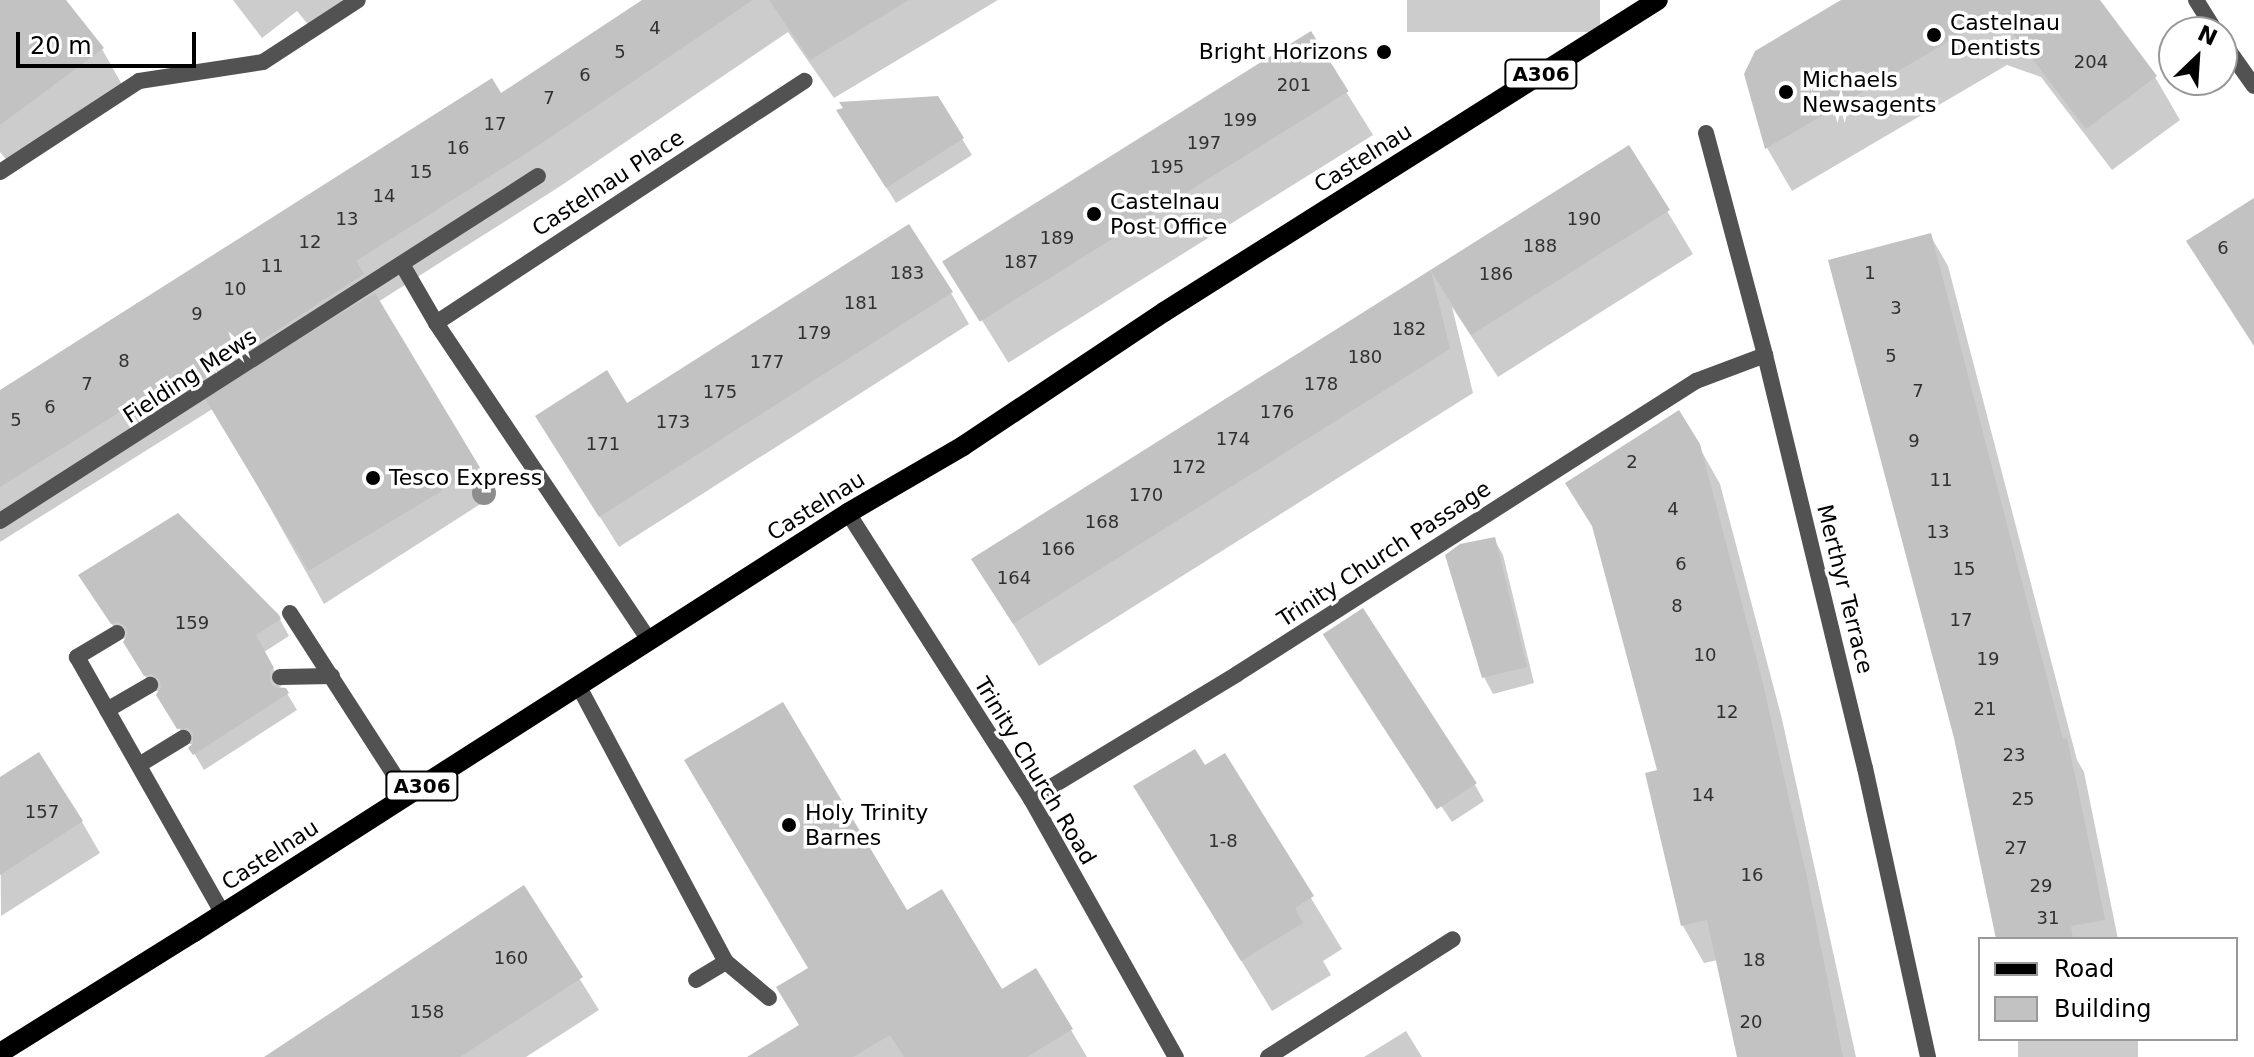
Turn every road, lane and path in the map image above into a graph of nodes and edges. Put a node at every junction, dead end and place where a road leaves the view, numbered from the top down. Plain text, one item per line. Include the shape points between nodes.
1 (358, 0) edge
2 (1658, 0) edge
3 (2238, 64) edge
4 (805, 81) dead end
5 (2254, 86) edge
6 (1706, 133) dead end
7 (0, 172) edge
8 (538, 176) dead end
9 (403, 266) junction
10 (436, 323) junction
11 (1765, 355) junction
12 (848, 513) junction
13 (0, 521) edge
14 (290, 613) dead end
15 (117, 633) dead end
16 (648, 639) junction
17 (332, 676) junction
18 (280, 677) dead end
19 (150, 685) dead end
20 (578, 685) junction
21 (107, 710) junction
22 (183, 738) dead end
23 (139, 765) junction
24 (408, 796) junction
25 (1031, 799) junction
26 (223, 914) junction
27 (1453, 939) dead end
28 (726, 962) junction
29 (696, 980) dead end
30 (769, 998) dead end
31 (0, 1053) edge
32 (1176, 1057) edge
33 (1268, 1057) edge
34 (1928, 1057) edge

1 - 7 street via 263,62 139,81
2 - 12 main road, Castelnau / A306 via 1164,312 963,446
3 - 5 street
4 - 10 street, Castelnau Place
6 - 11 street, Merthyr Terrace
8 - 9 street, Fielding Mews
9 - 10 street
9 - 13 street, Fielding Mews
10 - 16 street
11 - 25 street, Trinity Church Passage via 1696,381
11 - 34 street, Merthyr Terrace
12 - 16 main road, Castelnau / A306
12 - 25 street, Trinity Church Road
14 - 17 street
15 - 21 street via 77,657
16 - 20 main road, Castelnau / A306
17 - 18 street
17 - 24 street
19 - 21 street
20 - 24 main road, Castelnau / A306
20 - 28 street
21 - 23 street
22 - 23 street
23 - 26 street
24 - 26 main road, Castelnau / A306
25 - 32 street, Trinity Church Road
26 - 31 main road, Castelnau / A306
27 - 33 street
28 - 29 street
28 - 30 street

